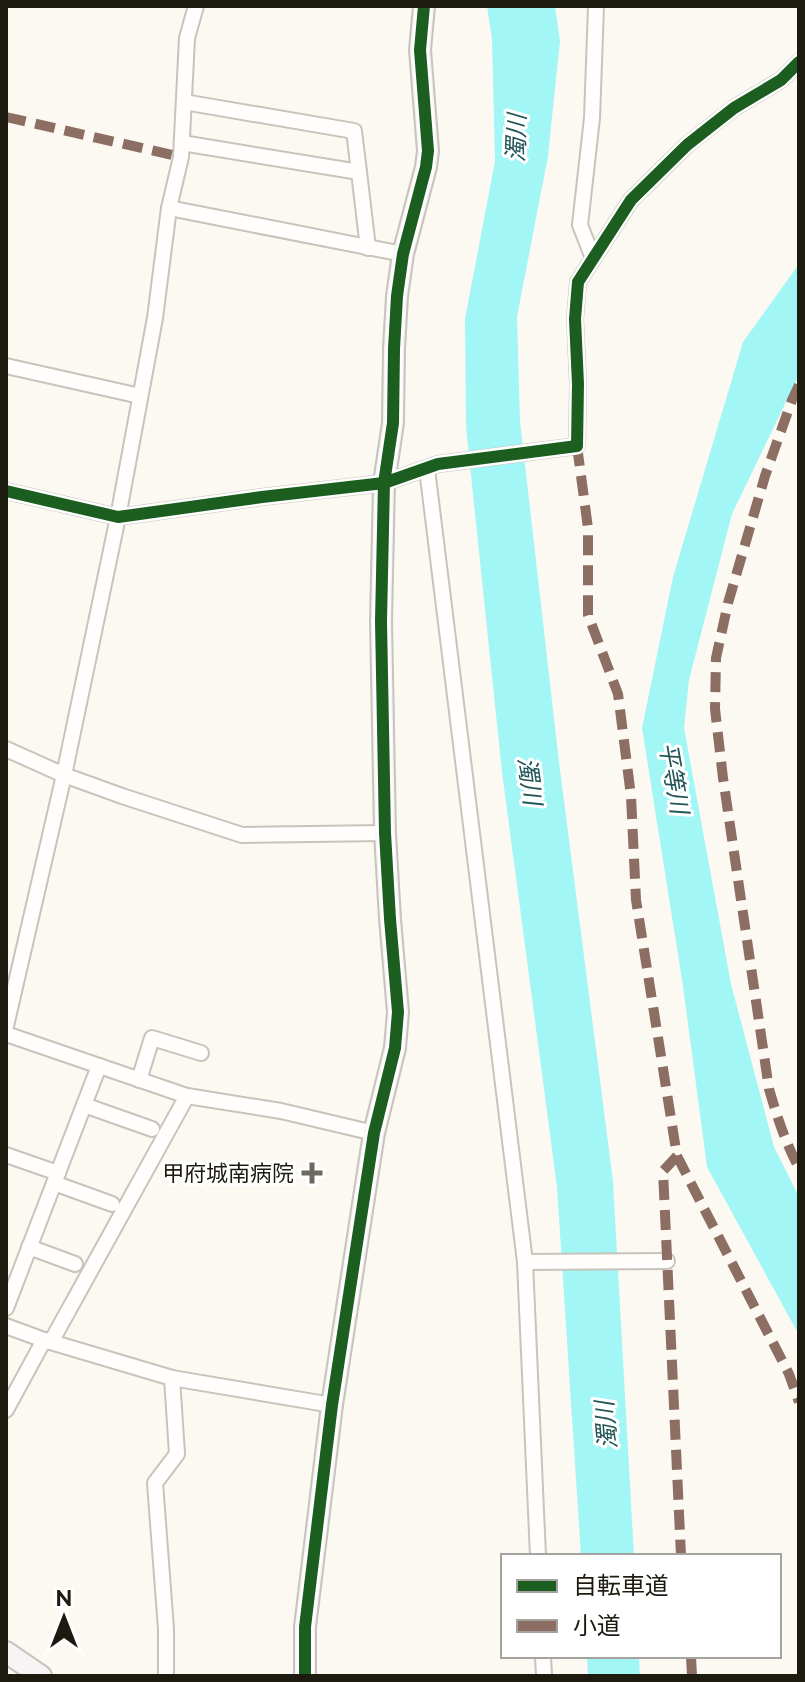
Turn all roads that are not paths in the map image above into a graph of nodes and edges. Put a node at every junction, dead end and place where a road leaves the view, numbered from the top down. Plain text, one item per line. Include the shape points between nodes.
1 (196, 6) edge
2 (424, 6) edge
3 (596, 6) edge
4 (799, 64) edge
5 (184, 102) junction
6 (182, 143) junction
7 (359, 172) junction
8 (169, 208) junction
9 (368, 248) junction
10 (403, 254) junction
11 (593, 258) junction
12 (6, 366) edge
13 (140, 396) junction
14 (432, 466) junction
15 (384, 483) junction
16 (6, 491) edge
17 (118, 517) junction
18 (6, 749) edge
19 (64, 775) junction
20 (385, 833) junction
21 (11, 981) edge
22 (6, 1026) edge
23 (6, 1034) edge
24 (201, 1053) dead end
25 (99, 1066) junction
26 (139, 1080) junction
27 (187, 1096) junction
28 (84, 1105) junction
29 (152, 1129) dead end
30 (374, 1133) junction
31 (6, 1155) edge
32 (56, 1178) junction
33 (112, 1204) dead end
34 (29, 1247) junction
35 (661, 1261) dead end
36 (530, 1262) junction
37 (75, 1264) dead end
38 (6, 1308) edge
39 (6, 1326) edge
40 (47, 1341) junction
41 (172, 1378) junction
42 (332, 1405) junction
43 (6, 1410) edge
44 (538, 1554) edge
45 (6, 1652) edge
46 (41, 1676) edge
47 (166, 1676) edge
48 (305, 1676) edge

1 - 5 street via 187,38
2 - 10 street via 420,50 428,151
3 - 11 street via 592,118 580,225
4 - 11 street via 687,145 631,200
5 - 6 street
5 - 7 street via 354,131
6 - 7 street
6 - 8 street
7 - 9 street
8 - 9 street
8 - 13 street
9 - 10 street
10 - 15 street via 393,423
11 - 14 street via 578,282 577,446
12 - 13 street
13 - 17 street
14 - 15 street
14 - 36 street
15 - 17 street
15 - 20 street
16 - 17 street
17 - 19 street
18 - 19 street
19 - 20 street via 242,835
19 - 21 street
20 - 30 street via 398,1012 395,1048
21 - 22 street
23 - 25 street
24 - 26 street via 152,1038
25 - 26 street
25 - 28 street
26 - 27 street
27 - 30 street
27 - 40 street
28 - 29 street
28 - 32 street
30 - 42 street
31 - 32 street
32 - 33 street
32 - 34 street
34 - 37 street
34 - 38 street
35 - 36 street
36 - 44 street
39 - 40 street
40 - 41 street
40 - 43 street
41 - 42 street
41 - 47 street via 177,1454 155,1483
42 - 48 street via 305,1627
45 - 46 street

